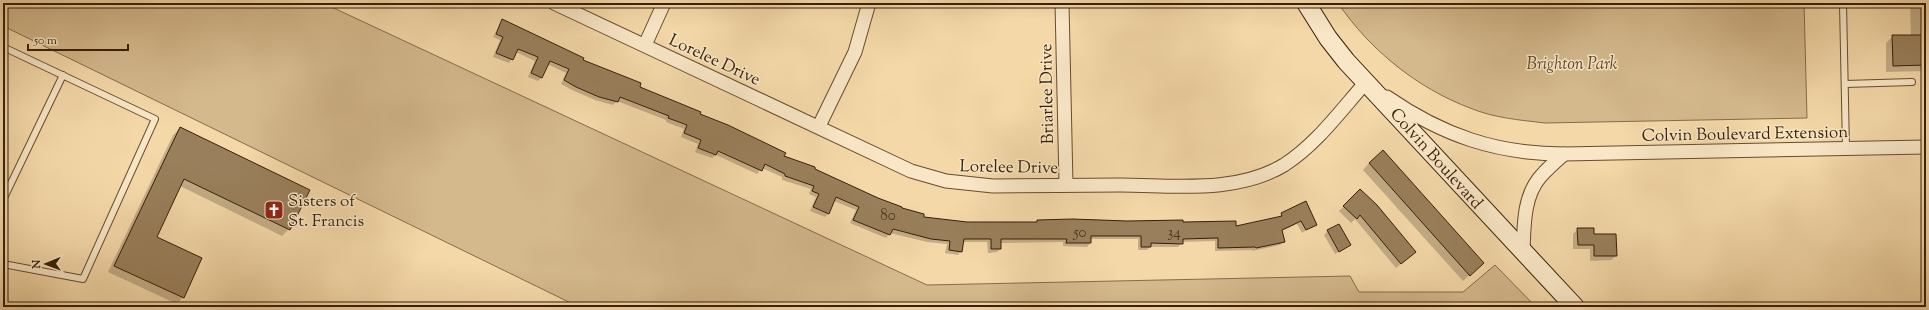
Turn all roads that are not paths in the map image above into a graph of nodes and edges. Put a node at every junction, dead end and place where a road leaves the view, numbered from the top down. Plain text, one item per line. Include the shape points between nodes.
1 (554, 3) edge
2 (664, 3) edge
3 (869, 3) edge
4 (1062, 3) edge
5 (1306, 3) edge
6 (1844, 3) edge
7 (645, 46) junction
8 (3, 47) edge
9 (63, 75) junction
10 (1367, 81) junction
11 (1912, 82) dead end
12 (1845, 84) junction
13 (819, 126) junction
14 (1926, 148) edge
15 (1846, 149) junction
16 (1564, 154) junction
17 (1066, 185) junction
18 (3, 200) edge
19 (1523, 253) junction
20 (3, 264) edge
21 (1575, 307) edge

1 - 7 street, Lorelee Drive
2 - 7 street
3 - 13 street via 855,52
4 - 17 street, Briarlee Drive
5 - 10 street, Colvin Boulevard via 1328,38
6 - 12 lane
7 - 13 street, Lorelee Drive
8 - 9 lane
9 - 18 lane
9 - 20 lane via 155,119 83,279
10 - 16 street, Colvin Boulevard Extension via 1407,111 1460,137 1518,152
10 - 17 street, Lorelee Drive via 1300,154 1265,174 1246,181 1219,185
10 - 19 street, Colvin Boulevard
11 - 12 lane
12 - 15 lane
13 - 17 street, Lorelee Drive via 912,170 946,182 993,186
14 - 15 street, Colvin Boulevard Extension
15 - 16 street, Colvin Boulevard Extension
16 - 19 street via 1540,177 1528,198
19 - 21 street, Colvin Boulevard

